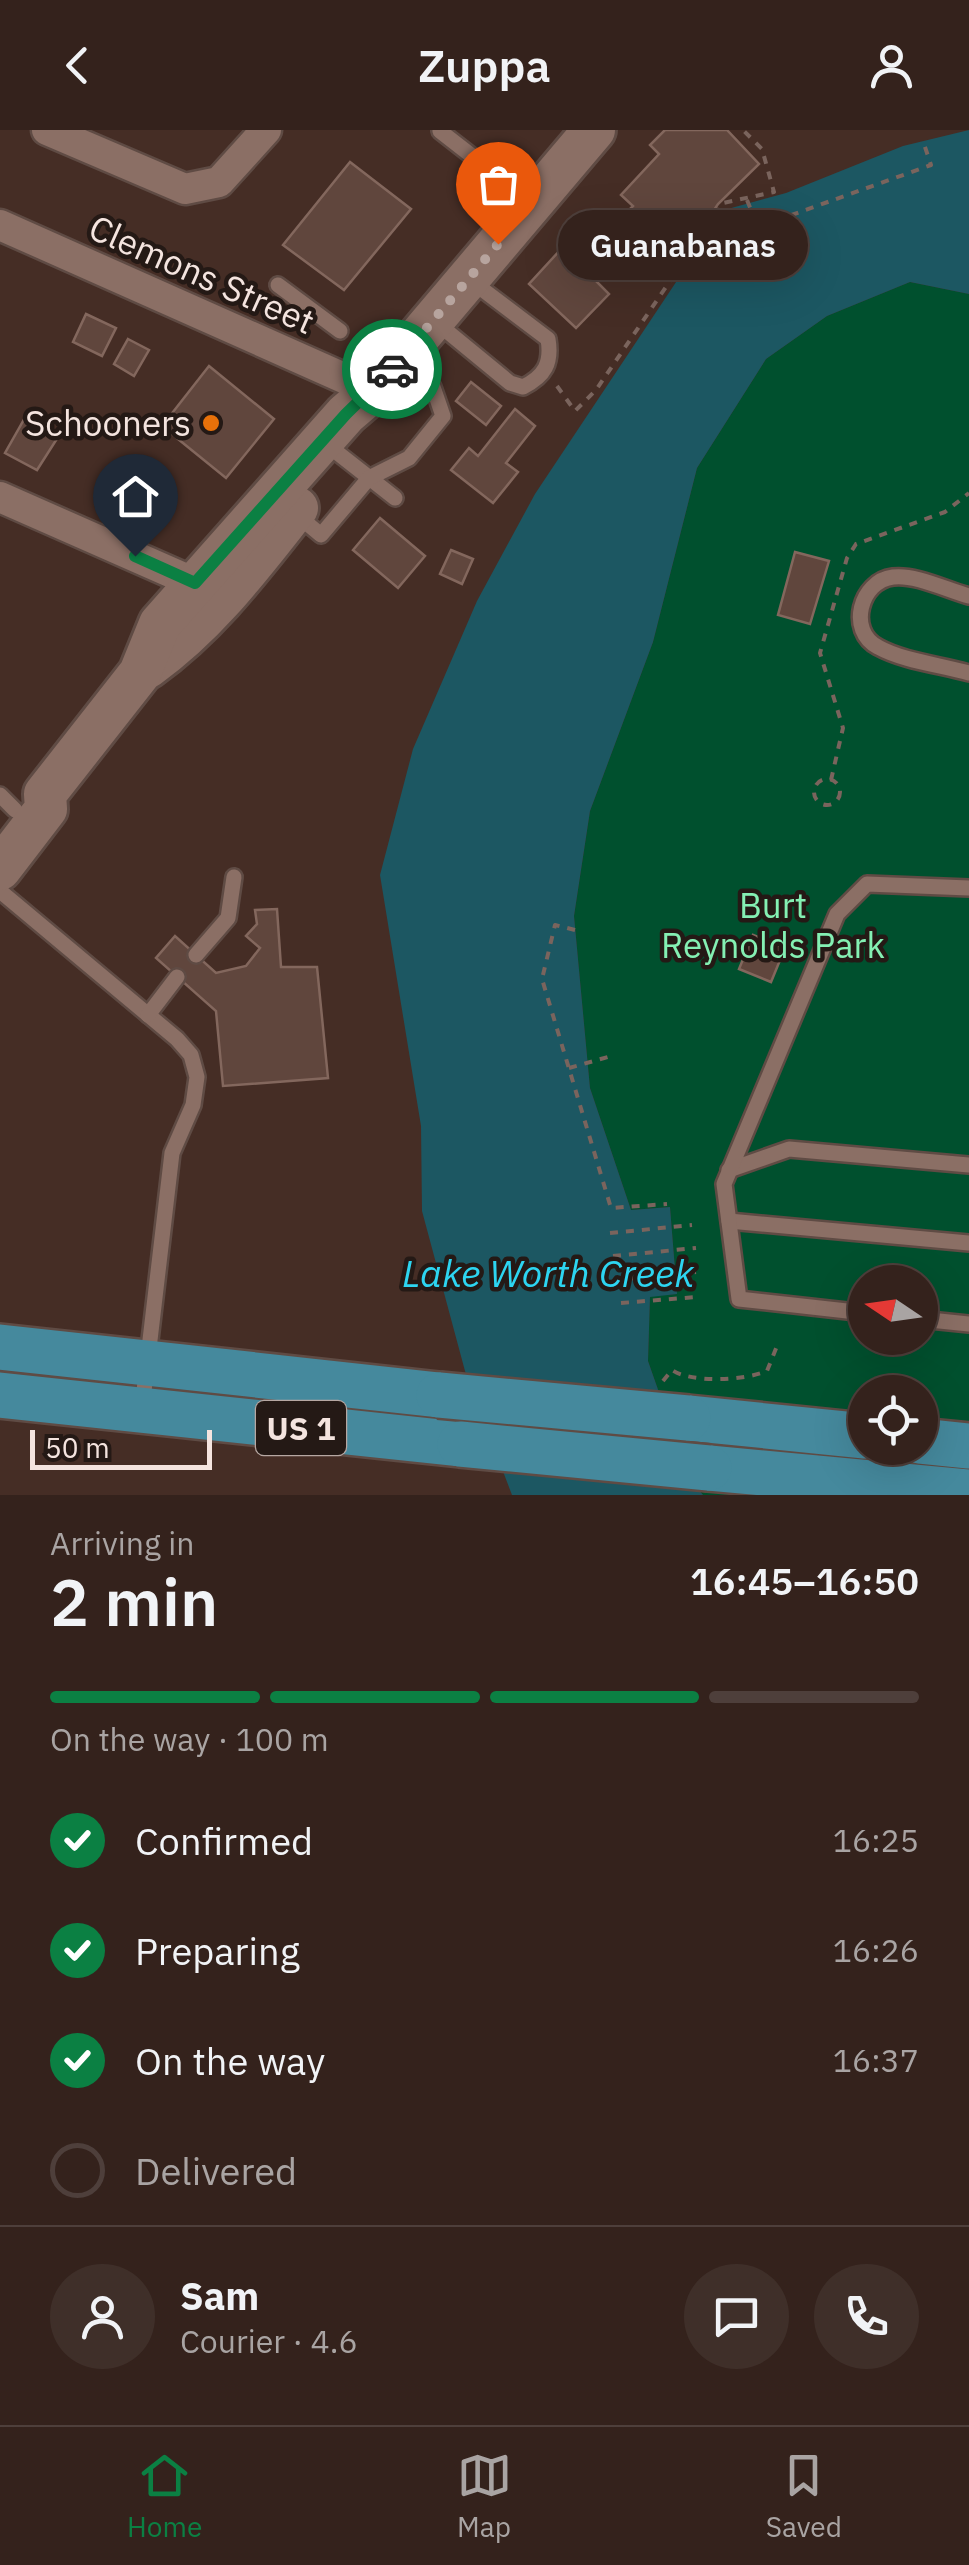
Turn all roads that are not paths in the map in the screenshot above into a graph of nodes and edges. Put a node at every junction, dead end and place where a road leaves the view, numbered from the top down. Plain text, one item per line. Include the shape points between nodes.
1 (47, 130) edge
2 (266, 130) edge
3 (594, 130) edge
4 (440, 131) edge
5 (540, 193) junction
6 (0, 225) edge
7 (468, 279) junction
8 (278, 285) dead end
9 (434, 320) junction
10 (340, 331) dead end
11 (387, 375) junction
12 (354, 466) junction
13 (0, 497) edge
14 (395, 498) dead end
15 (211, 590) junction
16 (969, 596) edge
17 (969, 672) edge
18 (15, 807) edge
19 (0, 869) edge
20 (234, 877) dead end
21 (969, 888) edge
22 (0, 891) edge
23 (196, 955) dead end
24 (177, 977) dead end
25 (148, 1014) junction
26 (969, 1165) edge
27 (729, 1170) junction
28 (729, 1220) junction
29 (969, 1243) edge
30 (848, 1311) edge
31 (938, 1321) edge
32 (969, 1324) edge
33 (0, 1347) edge
34 (149, 1364) junction
35 (0, 1394) edge
36 (142, 1412) junction
37 (848, 1434) edge
38 (938, 1443) edge
39 (969, 1446) edge
40 (969, 1492) edge

1 - 2 street via 185,189 219,182
3 - 5 street
4 - 5 lane via 482,163 504,162
5 - 7 street
6 - 11 street, Clemons Street
7 - 9 street
7 - 9 lane via 548,339 546,370 523,387 510,383
8 - 10 lane
9 - 11 street
11 - 12 street via 358,430
11 - 12 lane via 433,387 443,416 409,458
11 - 15 street via 346,414
12 - 14 lane
12 - 15 street
13 - 15 street
15 - 18 street via 160,624 140,673
16 - 17 lane via 896,576 876,582 860,616 862,632 877,647
18 - 19 street via 46,809
20 - 23 lane via 228,918
21 - 27 lane via 867,884 837,914
22 - 25 lane
24 - 25 lane
25 - 34 lane via 191,1055 197,1076 194,1105 172,1153
26 - 27 lane via 788,1150
27 - 28 lane
28 - 29 lane
28 - 30 lane via 739,1299
31 - 32 lane
33 - 34 main road, US 1
34 - 36 lane
34 - 37 main road, US 1, bridge
35 - 36 main road, US 1
36 - 40 main road, US 1, bridge
38 - 39 main road

